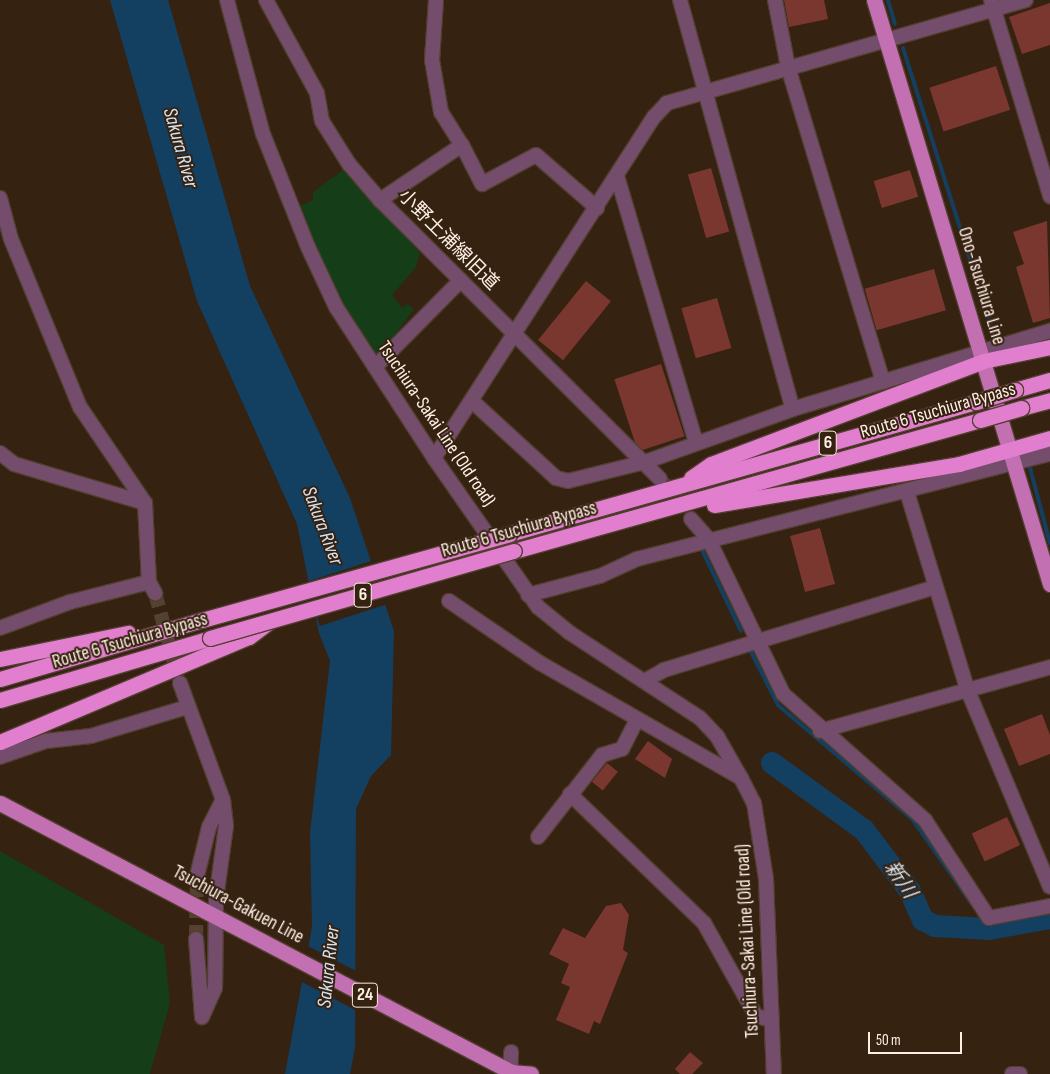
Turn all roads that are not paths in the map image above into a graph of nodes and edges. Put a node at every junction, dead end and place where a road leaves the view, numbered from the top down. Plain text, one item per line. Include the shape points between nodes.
1 (227, 0) edge
2 (266, 0) edge
3 (436, 0) edge
4 (680, 0) edge
5 (774, 0) edge
6 (874, 0) edge
7 (1026, 0) edge
8 (992, 5) edge
9 (886, 40) junction
10 (788, 67) junction
11 (702, 92) junction
12 (462, 145) junction
13 (617, 176) junction
14 (1050, 196) edge
15 (0, 198) edge
16 (380, 200) junction
17 (597, 208) junction
18 (461, 280) junction
19 (1050, 331) edge
20 (515, 334) junction
21 (1050, 347) edge
22 (982, 356) junction
23 (375, 367) junction
24 (1050, 380) edge
25 (883, 382) junction
26 (1050, 400) edge
27 (472, 401) junction
28 (793, 408) junction
29 (1050, 438) edge
30 (696, 443) junction
31 (0, 453) edge
32 (1050, 454) edge
33 (434, 458) junction
34 (1011, 458) junction
35 (645, 462) junction
36 (660, 479) tunnel mouth
37 (680, 485) junction
38 (907, 492) junction
39 (145, 504) junction
40 (691, 511) junction
41 (709, 540) junction
42 (1050, 584) edge
43 (936, 587) junction
44 (528, 595) junction
45 (449, 601) dead end
46 (196, 622) junction
47 (0, 628) edge
48 (757, 641) junction
49 (212, 645) junction
50 (0, 659) edge
51 (1050, 667) edge
52 (0, 679) edge
53 (646, 680) junction
54 (180, 683) tunnel mouth
55 (968, 691) junction
56 (0, 700) edge
57 (187, 706) junction
58 (638, 720) junction
59 (820, 731) junction
60 (0, 742) edge
61 (0, 758) edge
62 (742, 778) junction
63 (570, 794) junction
64 (224, 800) junction
65 (0, 803) edge
66 (538, 837) dead end
67 (197, 876) tunnel mouth
68 (1050, 887) edge
69 (1050, 906) edge
70 (216, 916) junction
71 (196, 939) tunnel mouth
72 (772, 1020) junction
73 (511, 1052) dead end
74 (512, 1073) edge
75 (531, 1074) edge
76 (774, 1074) edge
77 (1012, 1074) edge
78 (1020, 1074) edge

1 - 23 street, Tsuchiura-Sakai Line (Old road) via 263,134 304,239 336,307
2 - 16 street via 317,93 322,121 349,164
3 - 12 street via 432,60 441,112
4 - 11 street
5 - 10 street
6 - 9 main road, Ono-Tsuchiura Line
7 - 8 street
8 - 9 street
8 - 14 street
9 - 10 street
9 - 22 main road, Ono-Tsuchiura Line
10 - 11 street
10 - 25 street
11 - 13 street via 668,104
11 - 28 street
12 - 16 street, 小野土浦線旧道
12 - 17 street via 482,184 536,155
13 - 17 street
13 - 30 street
15 - 39 street via 11,239 80,407
16 - 18 street, 小野土浦線旧道
17 - 20 street
18 - 20 street, 小野土浦線旧道
18 - 23 street
19 - 22 street
20 - 27 street
20 - 35 street, 小野土浦線旧道
21 - 22 highway
22 - 25 street
22 - 34 main road, Ono-Tsuchiura Line
22 - 37 highway via 711,464
23 - 33 street, Tsuchiura-Sakai Line (Old road)
24 - 37 highway, Route 6 Tsuchiura Bypass / 6, bridge
25 - 28 street
26 - 40 highway, Route 6 Tsuchiura Bypass / 6, bridge
27 - 33 street
27 - 35 street via 556,478 568,481
28 - 30 street
29 - 34 highway
30 - 35 street
31 - 39 street via 14,464
32 - 34 street
33 - 44 street, Tsuchiura-Sakai Line (Old road)
34 - 38 street
34 - 40 highway
34 - 42 main road, Ono-Tsuchiura Line
35 - 36 street, 小野土浦線旧道
37 - 46 highway, Route 6 Tsuchiura Bypass / 6, bridge
38 - 41 street
38 - 43 street
39 - 47 street via 152,588 70,602
40 - 41 street
40 - 49 highway, Route 6 Tsuchiura Bypass / 6, bridge via 514,552 269,622
41 - 44 street
41 - 48 street
43 - 48 street
43 - 55 street
44 - 53 street, Tsuchiura-Sakai Line (Old road) via 570,633
45 - 58 street via 473,620
46 - 50 highway
46 - 52 highway, Route 6 Tsuchiura Bypass / 6
48 - 53 street via 664,670
48 - 59 street via 783,694
49 - 56 highway, Route 6 Tsuchiura Bypass / 6
49 - 60 highway
51 - 55 street
53 - 62 street, Tsuchiura-Sakai Line (Old road) via 700,718 717,736
54 - 57 street
55 - 59 street
55 - 68 street
57 - 61 street
57 - 64 street
58 - 62 street
58 - 63 street via 622,749 602,755
59 - 69 street via 925,820 989,918
62 - 72 street, Tsuchiura-Sakai Line (Old road) via 754,803 765,869
63 - 66 street
63 - 72 street via 704,923 756,1016
64 - 67 street via 209,827
64 - 70 street via 226,826
65 - 70 main road, Tsuchiura-Gakuen Line / 24
70 - 71 street via 215,988 202,1017
70 - 74 main road, Tsuchiura-Gakuen Line / 24
72 - 76 street, Tsuchiura-Sakai Line (Old road)
73 - 74 street
74 - 75 main road, Tsuchiura-Gakuen Line / 24
77 - 78 street

